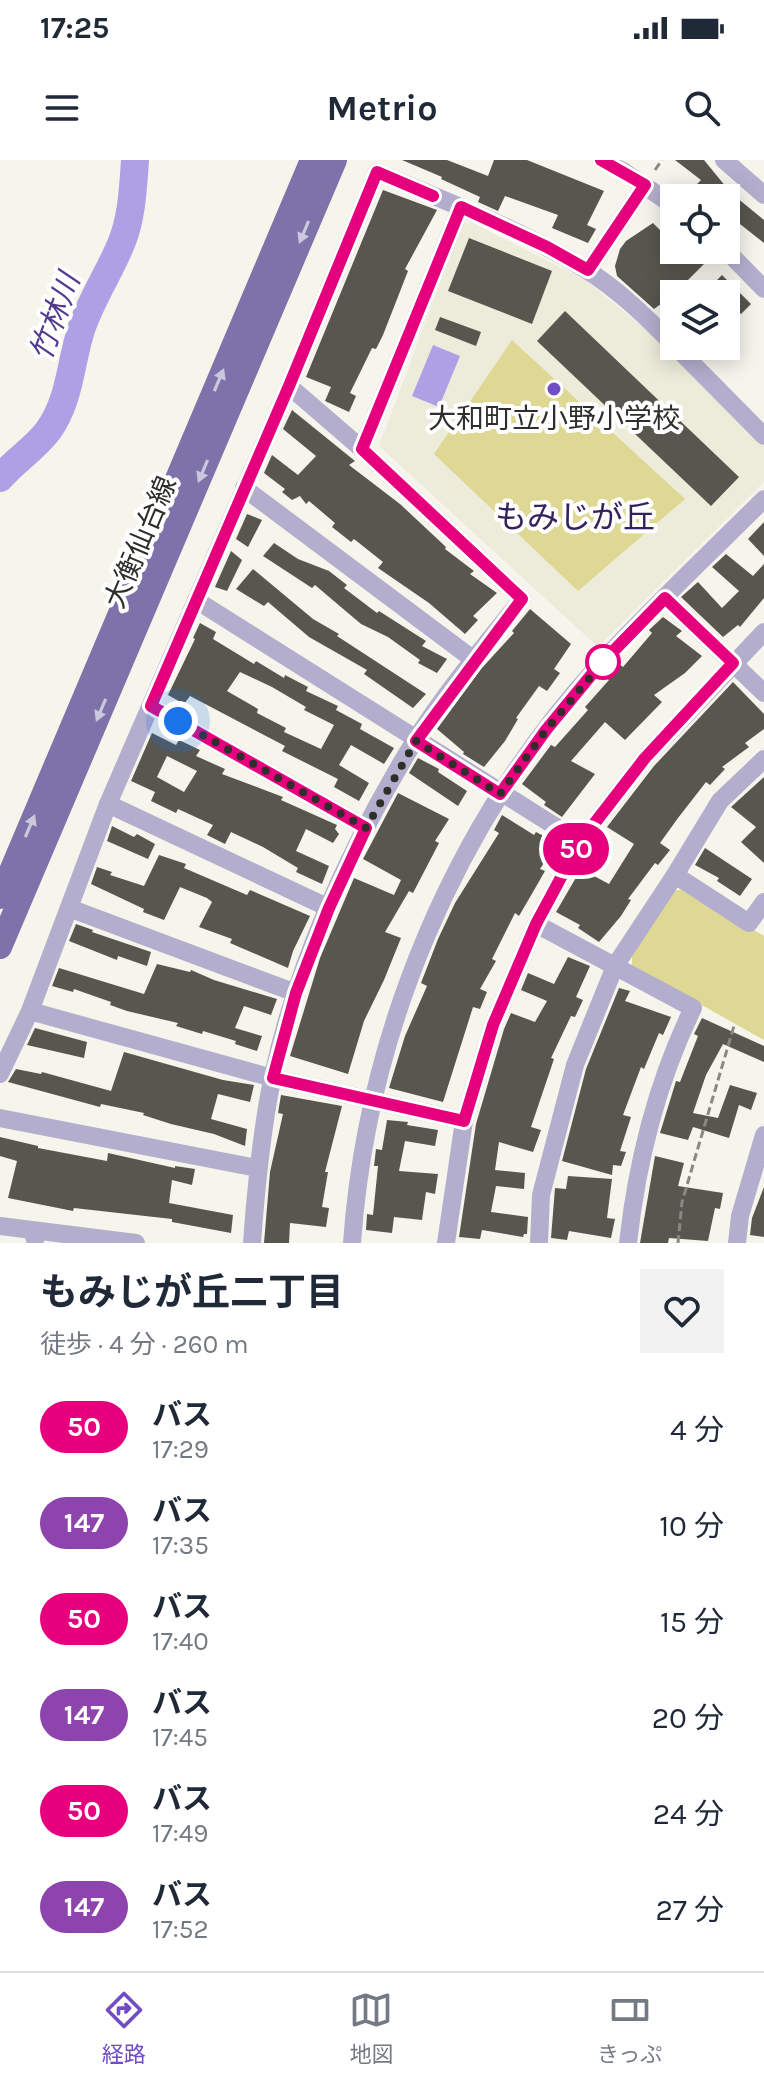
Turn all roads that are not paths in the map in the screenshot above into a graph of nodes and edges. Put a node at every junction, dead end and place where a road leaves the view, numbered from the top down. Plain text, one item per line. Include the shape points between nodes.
1 (312, 160) edge
2 (335, 160) edge
3 (601, 160) edge
4 (724, 160) edge
5 (650, 178) junction
6 (660, 190) edge
7 (764, 195) edge
8 (461, 207) junction
9 (740, 264) edge
10 (588, 270) junction
11 (764, 289) edge
12 (660, 332) edge
13 (688, 360) edge
14 (289, 386) junction
15 (764, 436) edge
16 (362, 449) junction
17 (244, 488) junction
18 (764, 499) edge
19 (665, 598) junction
20 (196, 600) junction
21 (764, 632) edge
22 (474, 660) junction
23 (733, 663) junction
24 (764, 693) edge
25 (151, 706) junction
26 (416, 741) junction
27 (764, 759) edge
28 (500, 794) junction
29 (108, 804) junction
30 (366, 828) junction
31 (580, 842) junction
32 (675, 875) junction
33 (0, 897) edge
34 (764, 902) edge
35 (69, 908) junction
36 (329, 908) junction
37 (536, 924) junction
38 (0, 947) edge
39 (615, 966) junction
40 (296, 993) junction
41 (30, 1011) junction
42 (0, 1074) edge
43 (273, 1078) junction
44 (372, 1102) junction
45 (0, 1118) edge
46 (464, 1121) junction
47 (764, 1135) edge
48 (257, 1168) junction
49 (0, 1226) edge
50 (34, 1237) edge
51 (136, 1243) edge
52 (252, 1243) edge
53 (352, 1243) edge
54 (446, 1243) edge
55 (539, 1243) edge
56 (628, 1243) edge
57 (737, 1243) edge

33 -> 1 main road, 大衡仙台線
2 -> 38 main road, 大衡仙台線
3 - 5 street
4 - 7 street
5 - 6 street
5 - 10 street
8 - 10 street
8 - 14 street via 377,172
8 - 16 street
9 - 11 street
10 - 12 street
13 - 15 street
14 - 16 street
14 - 17 street
16 - 22 street via 522,599
17 - 20 street
17 - 22 street
18 - 19 street
19 - 23 street
19 - 28 street via 588,678
20 - 25 street
20 - 26 street
21 - 23 street
22 - 26 street
23 - 24 street
23 - 31 street via 645,758
25 - 29 street
25 - 30 street
26 - 28 street
26 - 30 street
27 - 32 street via 720,801
28 - 31 street
28 - 44 street via 466,851 427,937
29 - 35 street
29 - 36 street
30 - 36 street
31 - 37 street
32 - 34 street via 749,923
32 - 39 street
35 - 40 street
35 - 41 street
36 - 40 street
37 - 39 street
37 - 46 street via 493,1025
39 - 55 street via 575,1065 554,1139 541,1195
39 - 56 street via 693,1008 660,1089 635,1181
40 - 43 street
41 - 42 street
41 - 43 street
43 - 44 street
43 - 48 street
44 - 46 street
44 - 53 street
45 - 48 street
46 - 54 street
47 - 57 street
48 - 52 street
49 - 50 street
50 - 51 street

